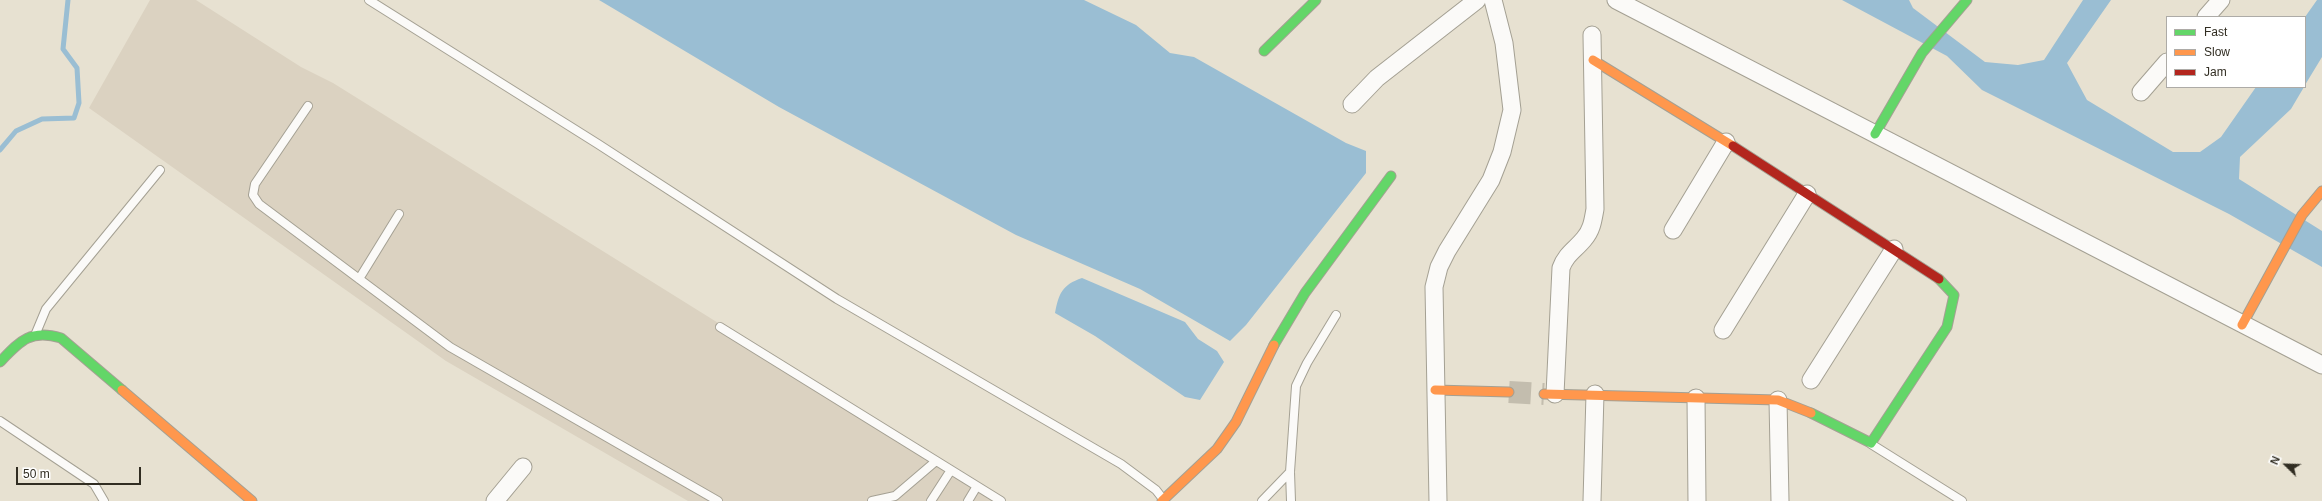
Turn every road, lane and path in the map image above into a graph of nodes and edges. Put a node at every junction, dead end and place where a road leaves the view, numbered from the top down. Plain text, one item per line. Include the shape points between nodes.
1 (369, 0) edge
2 (1316, 0) edge
3 (1477, 0) edge
4 (1493, 0) edge
5 (1616, 0) edge
6 (1967, 0) edge
7 (2220, 0) edge
8 (2207, 16) edge
9 (1592, 35) dead end
10 (1264, 51) dead end
11 (1593, 60) junction
12 (2166, 63) edge
13 (2141, 92) dead end
14 (1352, 104) dead end
15 (308, 106) dead end
16 (1875, 134) junction
17 (1726, 142) junction
18 (160, 170) dead end
19 (1391, 176) dead end
20 (2322, 191) edge
21 (1807, 194) junction
22 (399, 214) dead end
23 (1673, 230) dead end
24 (1894, 249) junction
25 (359, 279) junction
26 (1336, 315) dead end
27 (2242, 325) junction
28 (720, 327) dead end
29 (1723, 330) dead end
30 (36, 333) junction
31 (0, 362) edge
32 (2322, 365) edge
33 (1811, 380) dead end
34 (1435, 390) junction
35 (1509, 392) tunnel mouth
36 (1549, 394) joint
37 (1595, 394) junction
38 (1696, 398) junction
39 (1778, 400) junction
40 (0, 421) edge
41 (1870, 443) junction
42 (936, 461) junction
43 (523, 467) dead end
44 (951, 470) junction
45 (1290, 472) junction
46 (977, 486) junction
47 (1163, 500) edge
48 (104, 501) edge
49 (252, 501) edge
50 (495, 501) edge
51 (718, 501) edge
52 (872, 501) edge
53 (931, 501) edge
54 (968, 501) edge
55 (1001, 501) edge
56 (1262, 501) edge
57 (1291, 501) edge
58 (1438, 501) edge
59 (1592, 501) edge
60 (1697, 501) edge
61 (1780, 501) edge
62 (1962, 501) edge

1 - 47 lane via 837,299 1121,464 1156,490
2 - 10 street
3 - 14 street via 1377,78
4 - 34 street via 1504,43 1512,110 1502,152 1491,180 1439,267 1434,293
5 - 16 street
6 - 16 street via 1922,53
7 - 8 street
9 - 11 street
11 - 17 street
11 - 36 street via 1594,209 1591,227 1584,239 1565,258 1561,268
12 - 13 street
15 - 25 lane via 255,184 253,194 259,204
16 - 27 street
17 - 21 street
17 - 23 street
18 - 30 lane via 46,309
19 - 47 street via 1305,293 1267,356 1236,422 1225,438 1213,454
20 - 27 street via 2302,215
21 - 24 street
21 - 29 street
22 - 25 lane
24 - 33 street
24 - 41 street via 1944,282 1954,295 1947,327
25 - 51 lane via 450,347
26 - 45 lane via 1296,386
27 - 32 street
28 - 42 lane
30 - 31 street via 24,338
30 - 49 street via 49,333 62,338
34 - 35 street
34 - 58 street
36 - 37 street
37 - 38 street
37 - 59 street
38 - 39 street
38 - 60 street
39 - 41 street via 1795,405
39 - 61 street
40 - 48 lane via 94,484
41 - 62 lane
42 - 44 lane
42 - 52 lane via 895,496
43 - 50 street
44 - 46 lane
44 - 53 lane
45 - 56 lane
45 - 57 lane
46 - 54 lane
46 - 55 lane

